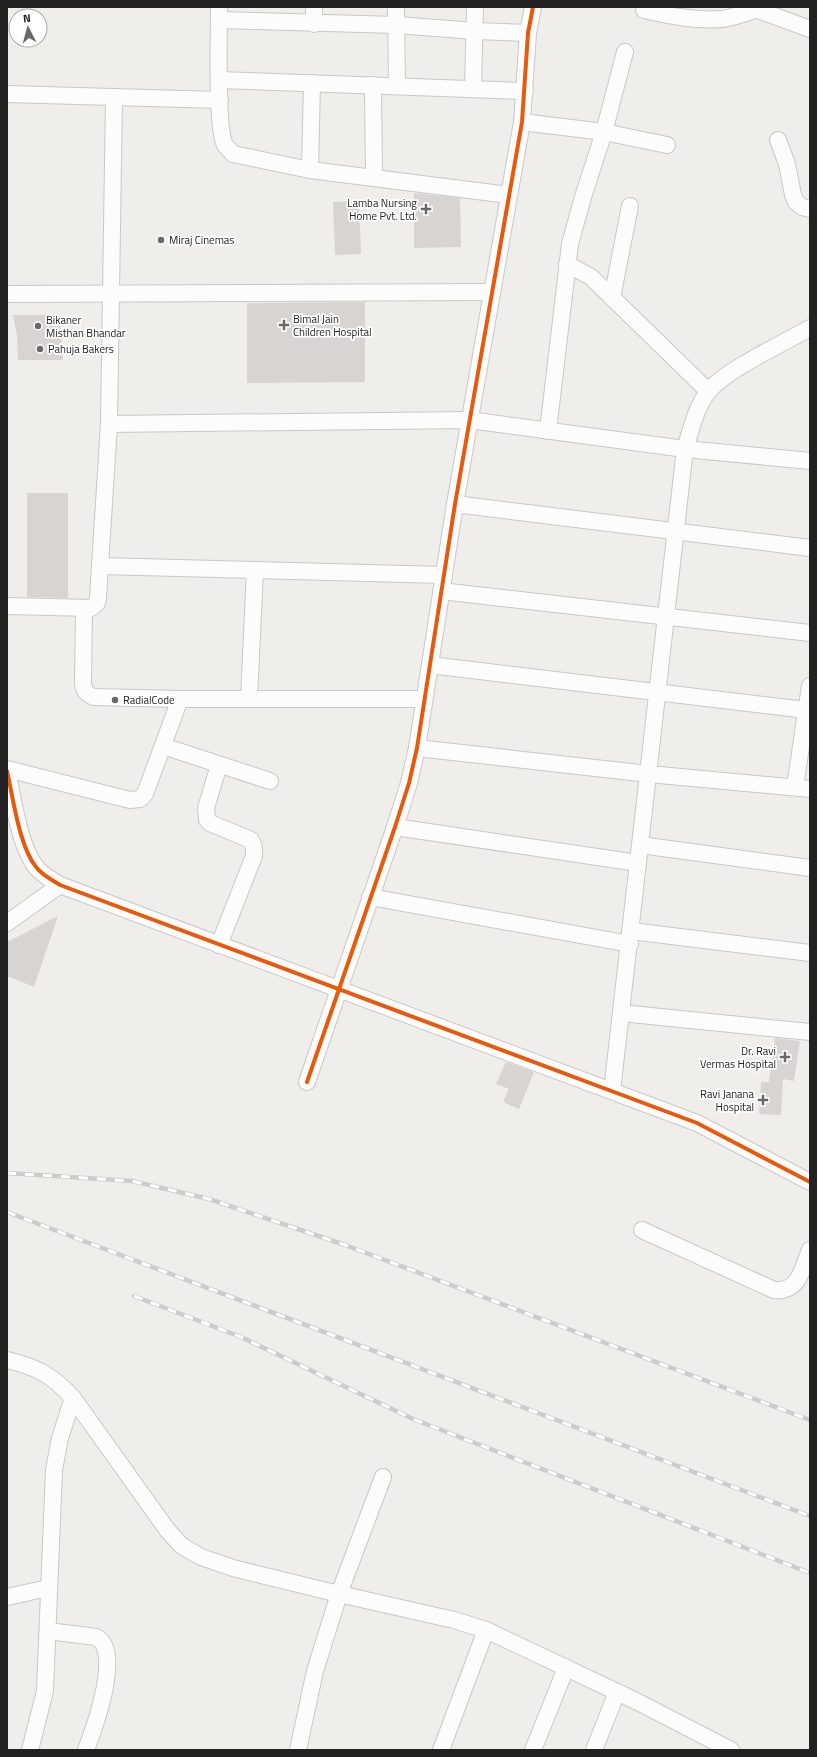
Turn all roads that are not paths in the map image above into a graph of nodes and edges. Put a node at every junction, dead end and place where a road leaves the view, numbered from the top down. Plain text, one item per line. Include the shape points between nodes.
1 (314, 7) edge
2 (396, 7) edge
3 (475, 7) edge
4 (533, 7) edge
5 (753, 9) edge
6 (644, 10) dead end
7 (219, 14) edge
8 (314, 24) junction
9 (397, 25) junction
10 (810, 29) edge
11 (475, 31) junction
12 (528, 33) junction
13 (625, 52) dead end
14 (219, 80) junction
15 (312, 83) junction
16 (373, 86) junction
17 (397, 86) junction
18 (473, 89) junction
19 (525, 91) junction
20 (7, 94) edge
21 (114, 97) junction
22 (220, 100) junction
23 (522, 122) junction
24 (604, 132) junction
25 (778, 140) dead end
26 (667, 145) dead end
27 (310, 170) junction
28 (374, 178) junction
29 (509, 195) junction
30 (630, 206) dead end
31 (810, 209) edge
32 (567, 264) junction
33 (492, 292) junction
34 (110, 293) junction
35 (7, 294) edge
36 (612, 298) junction
37 (810, 328) edge
38 (708, 391) junction
39 (469, 420) junction
40 (109, 424) junction
41 (548, 431) junction
42 (685, 449) junction
43 (810, 461) edge
44 (455, 504) junction
45 (676, 532) junction
46 (810, 548) edge
47 (100, 566) junction
48 (255, 570) junction
49 (444, 575) junction
50 (441, 591) junction
51 (7, 606) edge
52 (84, 608) junction
53 (666, 617) junction
54 (810, 633) edge
55 (430, 665) junction
56 (810, 686) edge
57 (656, 693) junction
58 (180, 699) junction
59 (249, 699) junction
60 (424, 699) junction
61 (806, 710) junction
62 (163, 746) junction
63 (417, 748) junction
64 (219, 764) junction
65 (7, 770) edge
66 (649, 774) junction
67 (270, 781) dead end
68 (803, 788) edge
69 (395, 827) junction
70 (640, 845) junction
71 (638, 863) junction
72 (810, 868) edge
73 (60, 886) junction
74 (370, 897) junction
75 (7, 923) edge
76 (630, 937) junction
77 (220, 945) junction
78 (810, 953) edge
79 (339, 988) junction
80 (621, 1013) junction
81 (810, 1032) edge
82 (307, 1082) dead end
83 (612, 1091) junction
84 (810, 1182) edge
85 (642, 1230) dead end
86 (810, 1250) edge
87 (7, 1360) edge
88 (73, 1398) junction
89 (383, 1477) dead end
90 (48, 1588) junction
91 (339, 1594) junction
92 (7, 1597) edge
93 (486, 1630) junction
94 (48, 1631) junction
95 (566, 1668) junction
96 (617, 1692) junction
97 (30, 1750) edge
98 (86, 1750) edge
99 (298, 1750) edge
100 (441, 1750) edge
101 (533, 1750) edge
102 (594, 1750) edge
103 (731, 1750) edge

1 - 8 street
2 - 9 street
3 - 11 street
4 - 12 street
5 - 6 street via 724,19 677,17
5 - 10 street via 785,18
7 - 8 street
7 - 14 street
8 - 9 street
9 - 11 street
9 - 17 street
11 - 12 street
11 - 18 street
12 - 19 street
13 - 24 street
14 - 15 street
14 - 22 street
15 - 16 street
15 - 27 street
16 - 17 street
16 - 28 street
17 - 18 street
18 - 19 street
19 - 23 street
20 - 21 street
21 - 22 street
21 - 34 street
22 - 27 street via 222,132 225,144 233,154
23 - 24 street
23 - 29 street
24 - 26 street
24 - 32 street via 582,196
25 - 31 street via 796,202
27 - 28 street
28 - 29 street
29 - 33 street
30 - 36 street
32 - 36 street via 591,277
32 - 41 street
33 - 34 street
33 - 39 street
34 - 35 street
34 - 40 street
36 - 38 street
37 - 38 street via 733,371
38 - 42 street
39 - 40 street
39 - 41 street
39 - 44 street
40 - 47 street
41 - 42 street
42 - 43 street
42 - 45 street
44 - 45 street
44 - 49 street
45 - 46 street
45 - 53 street
47 - 48 street
47 - 52 street via 97,603 94,607
48 - 49 street
48 - 59 street
49 - 50 street
50 - 53 street
50 - 55 street
51 - 52 street
52 - 58 street via 83,683 88,695
53 - 54 street
53 - 57 street
55 - 57 street
55 - 60 street
56 - 61 street
57 - 61 street
57 - 66 street
58 - 59 street
58 - 62 street
59 - 60 street
60 - 63 street
61 - 68 street
62 - 64 street
62 - 65 street via 145,794 136,800
63 - 66 street
63 - 69 street
64 - 67 street
64 - 77 street via 206,808 206,820 251,840 254,847 254,856
65 - 73 street via 28,855 36,868
66 - 68 street
66 - 70 street
69 - 71 street
69 - 74 street
70 - 71 street
70 - 72 street
71 - 76 street
73 - 75 street
73 - 77 street
74 - 76 street
74 - 79 street
76 - 78 street
76 - 80 street
77 - 79 street
79 - 82 street
79 - 83 street
80 - 81 street
80 - 83 street
83 - 84 street via 697,1123
85 - 86 street via 774,1290 783,1291 790,1288 796,1281
87 - 88 street via 43,1371
88 - 90 street via 60,1438 54,1470
88 - 91 street via 168,1531 182,1546 201,1557 233,1568
89 - 91 street
90 - 92 street
90 - 94 street
91 - 93 street via 454,1620
91 - 99 street via 314,1671
93 - 95 street
93 - 100 street
94 - 97 street via 46,1692
94 - 98 street via 96,1637 101,1639 105,1647 107,1665 104,1694
95 - 96 street
95 - 101 street
96 - 102 street
96 - 103 street

